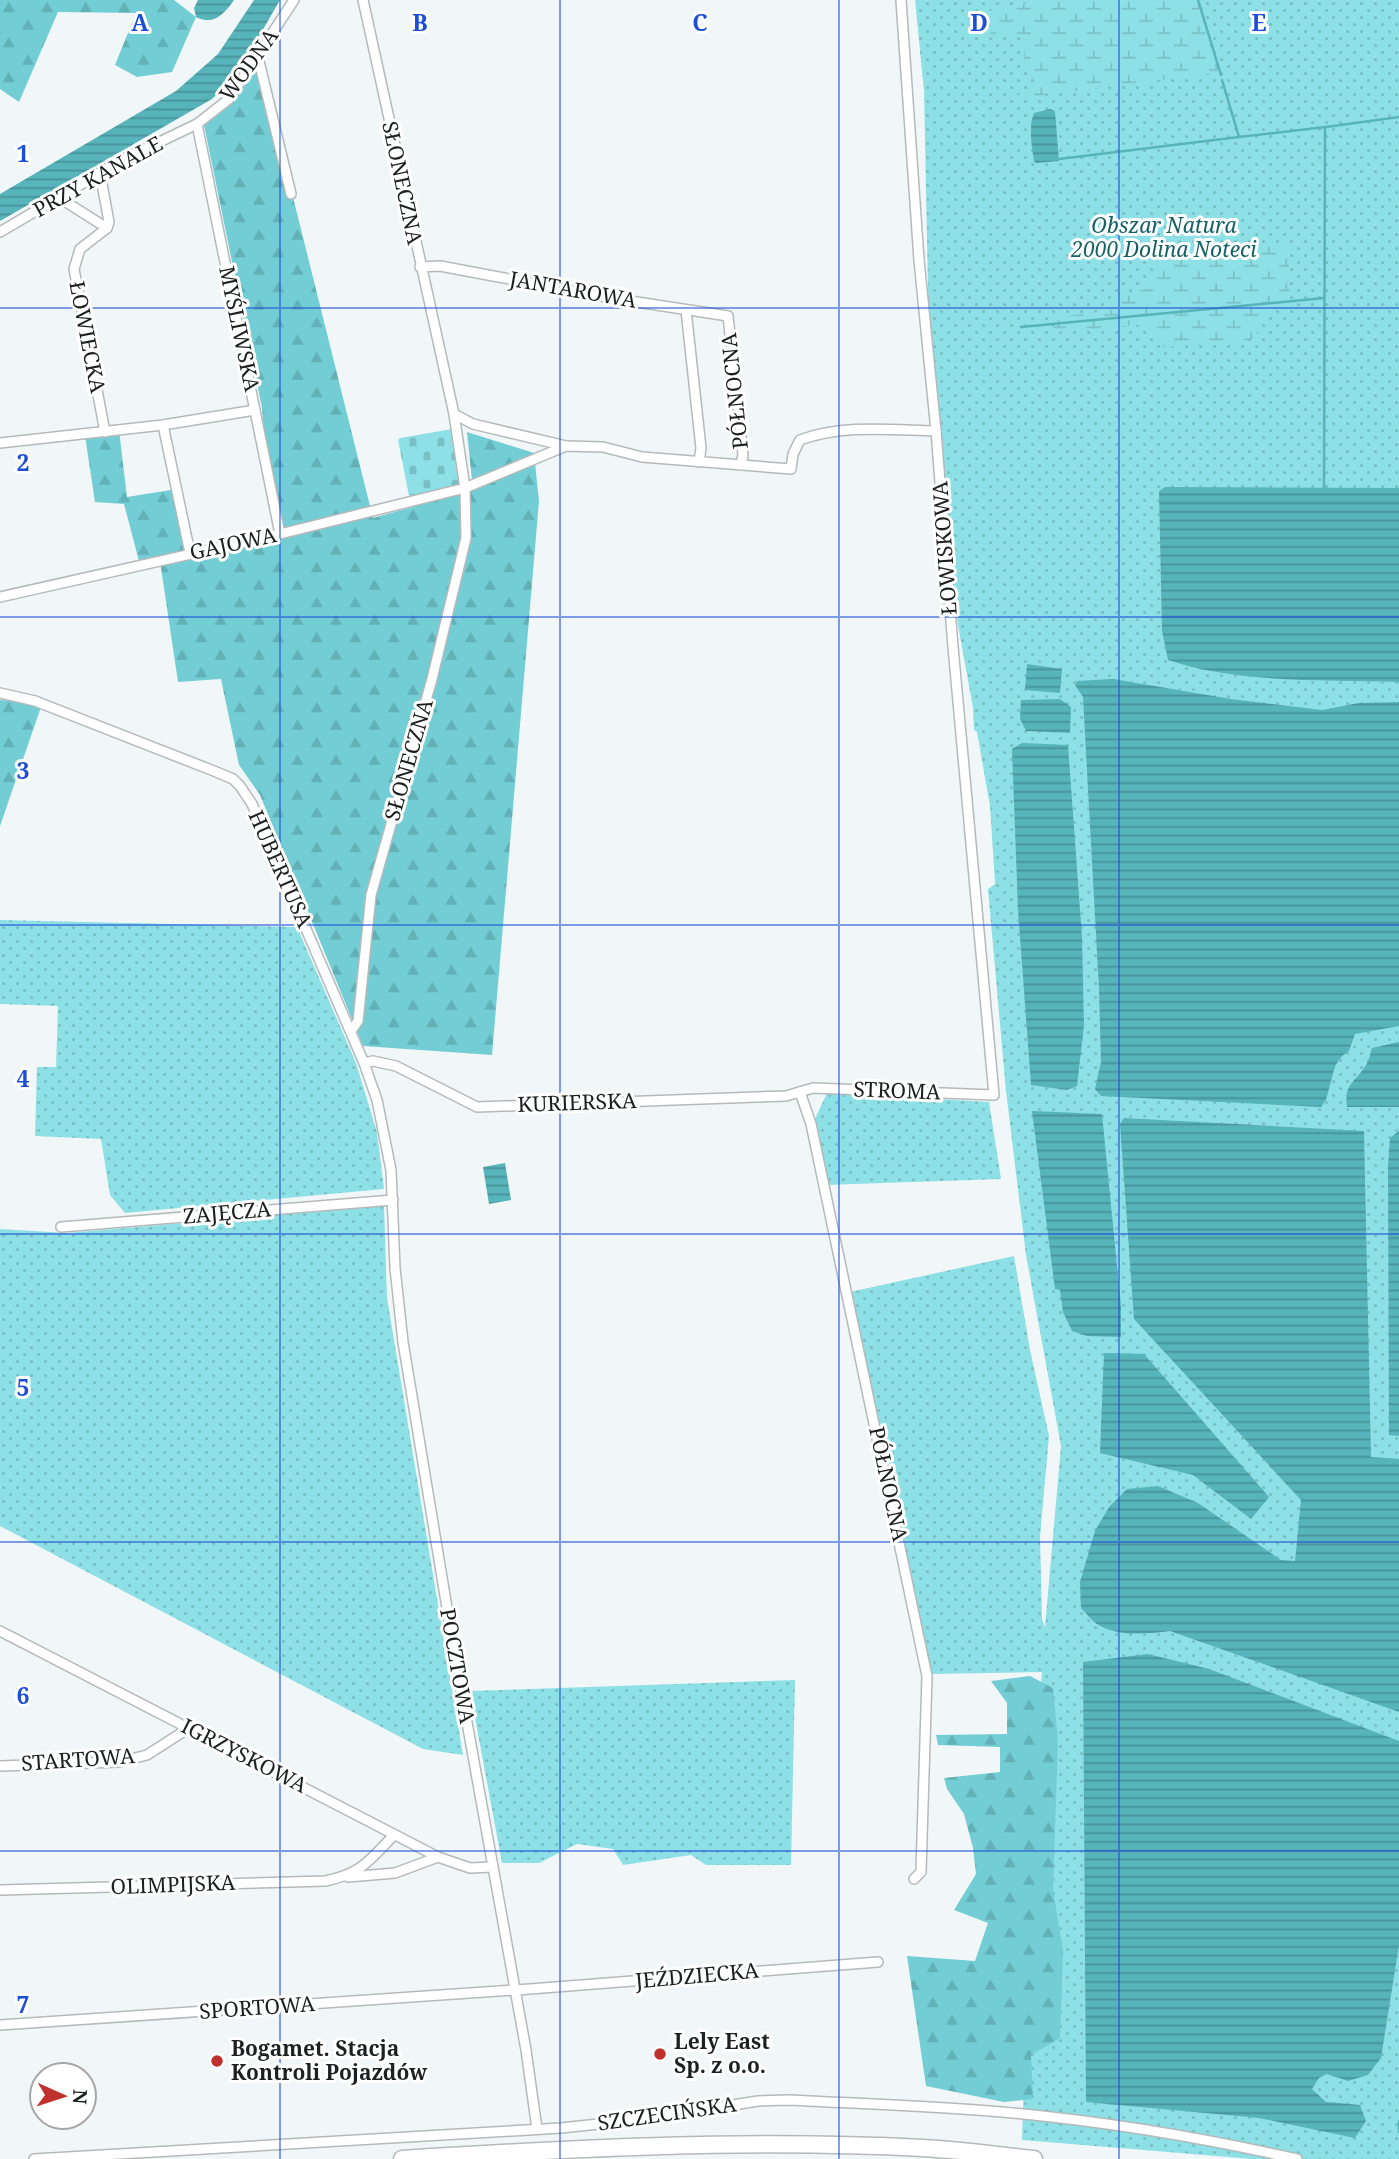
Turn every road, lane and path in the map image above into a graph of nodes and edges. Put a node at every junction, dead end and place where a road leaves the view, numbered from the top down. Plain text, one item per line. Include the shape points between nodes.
1 (294, 0) edge
2 (363, 0) edge
3 (901, 0) edge
4 (258, 57) junction
5 (197, 124) junction
6 (100, 173) junction
7 (291, 194) dead end
8 (58, 198) junction
9 (107, 228) junction
10 (0, 232) edge
11 (420, 267) junction
12 (686, 310) junction
13 (727, 316) joint
14 (255, 410) junction
15 (454, 414) junction
16 (163, 425) junction
17 (936, 431) junction
18 (105, 432) junction
19 (0, 443) edge
20 (566, 446) junction
21 (699, 462) junction
22 (741, 465) junction
23 (465, 488) junction
24 (281, 534) junction
25 (190, 553) junction
26 (0, 597) edge
27 (0, 693) edge
28 (351, 1031) junction
29 (364, 1063) junction
30 (800, 1093) junction
31 (994, 1095) joint
32 (393, 1200) junction
33 (61, 1227) dead end
34 (0, 1631) edge
35 (189, 1728) junction
36 (0, 1766) edge
37 (394, 1835) junction
38 (438, 1857) junction
39 (492, 1867) junction
40 (345, 1877) junction
41 (914, 1879) dead end
42 (0, 1891) edge
43 (878, 1962) dead end
44 (515, 1990) junction
45 (0, 2025) edge
46 (537, 2129) junction
47 (34, 2159) edge
48 (402, 2159) edge
49 (1034, 2159) edge
50 (1297, 2159) edge

1 - 4 street, WODNA
2 - 11 street, SŁONECZNA
3 - 17 street, ŁOWISKOWA
4 - 5 street, WODNA via 229,99
4 - 7 street
5 - 6 street, PRZY KANALE
5 - 14 street, MYŚLIWSKA
6 - 8 street, PRZY KANALE
6 - 9 street
8 - 9 street
8 - 10 street, PRZY KANALE
9 - 18 street, ŁOWIECKA via 80,249 74,269
11 - 12 street, JANTAROWA via 440,265
11 - 15 street, SŁONECZNA
12 - 13 street, JANTAROWA
12 - 21 street
13 - 22 street, PÓŁNOCNA
14 - 16 street
14 - 24 street, MYŚLIWSKA
15 - 20 street via 473,424
15 - 23 street, SŁONECZNA
16 - 18 street
16 - 25 street
17 - 22 street via 815,434 800,440 791,469
17 - 31 street, ŁOWISKOWA
18 - 19 street
20 - 21 street
20 - 23 street
21 - 22 street
23 - 24 street, GAJOWA
23 - 28 street, SŁONECZNA via 466,538 371,895 358,1021
24 - 25 street, GAJOWA
25 - 26 street, GAJOWA
27 - 28 street, HUBERTUSA via 36,701 233,779 263,828
28 - 29 street, HUBERTUSA
29 - 30 street, KURIERSKA via 396,1066 477,1107
29 - 32 street, HUBERTUSA via 377,1100
30 - 31 street, STROMA via 813,1088
30 - 41 street, PÓŁNOCNA via 811,1124 927,1676 921,1872
32 - 33 street, ZAJĘCZA
32 - 39 street, POCZTOWA via 403,1342
34 - 35 street, IGRZYSKOWA
35 - 36 street, STARTOWA via 147,1755 119,1762
35 - 37 street, IGRZYSKOWA
37 - 38 street, IGRZYSKOWA
37 - 40 street, OLIMPIJSKA via 371,1861
38 - 39 street, IGRZYSKOWA via 470,1868
38 - 40 street, OLIMPIJSKA via 395,1873
39 - 44 street, POCZTOWA
40 - 42 street, OLIMPIJSKA
43 - 44 street, JEŹDZIECKA
44 - 45 street, SPORTOWA
44 - 46 street, POCZTOWA
46 - 47 street, SZCZECIŃSKA
46 - 50 street, SZCZECIŃSKA via 789,2100 1026,2115
48 - 49 highway via 758,2144 925,2148

